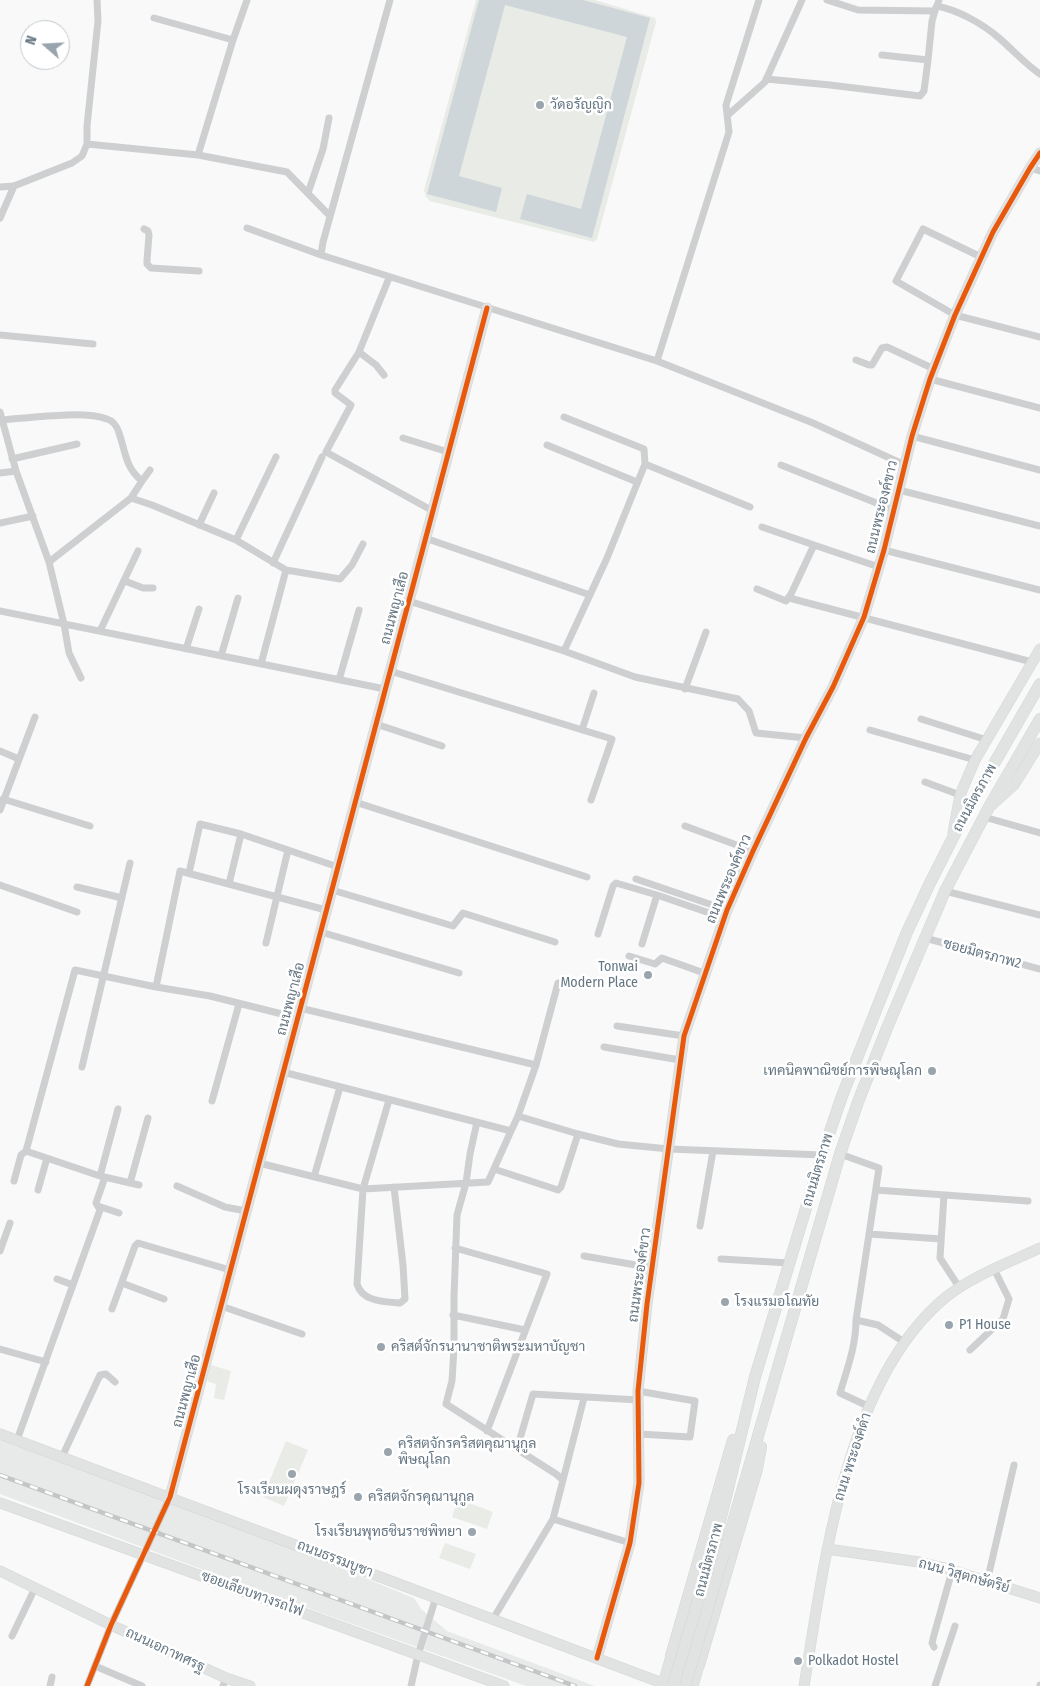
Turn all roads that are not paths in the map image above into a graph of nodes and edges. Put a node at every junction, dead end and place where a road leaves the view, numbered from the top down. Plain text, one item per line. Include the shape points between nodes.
1 (96, 0) edge
2 (247, 0) edge
3 (390, 0) edge
4 (759, 0) edge
5 (802, 0) edge
6 (827, 0) edge
7 (937, 6) edge
8 (154, 18) dead end
9 (233, 40) junction
10 (882, 55) dead end
11 (928, 60) junction
12 (1040, 74) edge
13 (766, 79) junction
14 (728, 115) junction
15 (329, 118) dead end
16 (87, 144) junction
17 (1040, 153) edge
18 (198, 155) junction
19 (1030, 168) junction
20 (1040, 171) edge
21 (14, 186) junction
22 (0, 187) edge
23 (308, 193) junction
24 (330, 216) junction
25 (0, 218) edge
26 (247, 228) dead end
27 (144, 229) dead end
28 (321, 256) junction
29 (981, 257) junction
30 (199, 271) dead end
31 (389, 278) junction
32 (487, 308) junction
33 (954, 316) junction
34 (0, 335) edge
35 (1040, 337) edge
36 (93, 344) dead end
37 (359, 352) junction
38 (856, 360) dead end
39 (657, 361) junction
40 (934, 369) junction
41 (384, 375) dead end
42 (930, 379) junction
43 (1040, 408) edge
44 (0, 412) edge
45 (564, 417) dead end
46 (2, 420) junction
47 (912, 436) junction
48 (403, 438) dead end
49 (77, 444) dead end
50 (547, 446) dead end
51 (448, 452) junction
52 (276, 457) dead end
53 (322, 457) dead end
54 (12, 459) junction
55 (645, 464) junction
56 (781, 465) dead end
57 (905, 465) junction
58 (150, 470) dead end
59 (1040, 470) edge
60 (16, 471) junction
61 (0, 473) edge
62 (142, 481) junction
63 (637, 482) junction
64 (898, 490) junction
65 (214, 493) dead end
66 (131, 498) junction
67 (750, 507) dead end
68 (894, 510) junction
69 (432, 511) junction
70 (33, 516) junction
71 (0, 522) edge
72 (199, 525) junction
73 (1040, 526) edge
74 (762, 527) dead end
75 (425, 538) junction
76 (236, 540) junction
77 (363, 544) dead end
78 (814, 545) junction
79 (884, 550) junction
80 (138, 552) dead end
81 (49, 562) junction
82 (274, 563) junction
83 (879, 567) junction
84 (286, 570) junction
85 (125, 580) junction
86 (153, 588) dead end
87 (757, 589) dead end
88 (1040, 590) edge
89 (590, 595) junction
90 (238, 598) dead end
91 (788, 598) junction
92 (409, 601) junction
93 (199, 609) dead end
94 (359, 610) dead end
95 (0, 611) edge
96 (864, 617) junction
97 (64, 624) junction
98 (100, 631) junction
99 (706, 632) dead end
100 (186, 649) junction
101 (1040, 649) edge
102 (564, 651) junction
103 (221, 656) junction
104 (1032, 662) junction
105 (261, 664) junction
106 (390, 671) junction
107 (81, 678) dead end
108 (339, 680) junction
109 (1040, 684) edge
110 (685, 689) junction
111 (385, 690) junction
112 (594, 693) dead end
113 (35, 717) dead end
114 (921, 719) dead end
115 (1040, 719) edge
116 (376, 724) junction
117 (582, 730) junction
118 (870, 730) dead end
119 (806, 738) junction
120 (987, 740) junction
121 (1040, 743) edge
122 (442, 746) dead end
123 (0, 751) edge
124 (19, 759) junction
125 (975, 760) junction
126 (924, 782) dead end
127 (960, 795) junction
128 (3, 797) edge
129 (591, 800) dead end
130 (355, 802) junction
131 (0, 810) edge
132 (986, 812) junction
133 (90, 826) dead end
134 (684, 826) dead end
135 (1040, 833) edge
136 (240, 834) junction
137 (952, 839) junction
138 (288, 850) junction
139 (752, 852) junction
140 (130, 863) dead end
141 (338, 867) junction
142 (189, 874) junction
143 (587, 877) dead end
144 (636, 879) dead end
145 (0, 884) edge
146 (229, 884) junction
147 (77, 887) dead end
148 (332, 890) junction
149 (945, 891) junction
150 (658, 895) junction
151 (277, 897) junction
152 (122, 898) junction
153 (326, 910) junction
154 (77, 912) dead end
155 (726, 914) junction
156 (1040, 914) edge
157 (321, 932) junction
158 (598, 934) dead end
159 (925, 938) junction
160 (555, 942) dead end
161 (266, 943) dead end
162 (642, 944) dead end
163 (629, 956) dead end
164 (1040, 969) edge
165 (459, 973) dead end
166 (704, 973) junction
167 (104, 976) junction
168 (558, 983) dead end
169 (156, 987) junction
170 (239, 1004) junction
171 (299, 1013) junction
172 (617, 1026) dead end
173 (684, 1036) junction
174 (604, 1047) dead end
175 (680, 1060) junction
176 (536, 1065) junction
177 (82, 1066) dead end
178 (283, 1072) junction
179 (340, 1087) junction
180 (390, 1100) junction
181 (212, 1101) dead end
182 (118, 1109) dead end
183 (518, 1116) junction
184 (148, 1118) dead end
185 (477, 1122) junction
186 (511, 1131) junction
187 (578, 1134) junction
188 (669, 1149) junction
189 (26, 1151) junction
190 (713, 1151) junction
191 (822, 1154) junction
192 (840, 1154) junction
193 (47, 1158) junction
194 (259, 1163) junction
195 (494, 1169) junction
196 (102, 1176) junction
197 (314, 1177) junction
198 (14, 1181) dead end
199 (130, 1183) junction
200 (466, 1183) junction
201 (139, 1185) dead end
202 (177, 1186) dead end
203 (394, 1187) junction
204 (363, 1189) junction
205 (38, 1190) dead end
206 (876, 1190) junction
207 (944, 1195) junction
208 (1028, 1201) dead end
209 (98, 1206) junction
210 (246, 1211) junction
211 (119, 1213) dead end
212 (10, 1223) dead end
213 (700, 1226) dead end
214 (869, 1234) junction
215 (941, 1239) junction
216 (456, 1248) junction
217 (1040, 1248) edge
218 (0, 1251) edge
219 (584, 1256) dead end
220 (721, 1259) dead end
221 (789, 1263) junction
222 (653, 1268) junction
223 (994, 1269) junction
224 (230, 1270) junction
225 (57, 1280) dead end
226 (122, 1283) junction
227 (73, 1286) junction
228 (959, 1287) junction
229 (164, 1299) dead end
230 (221, 1306) junction
231 (112, 1309) dead end
232 (454, 1315) junction
233 (856, 1320) junction
234 (525, 1330) junction
235 (302, 1334) dead end
236 (904, 1342) junction
237 (0, 1349) edge
238 (970, 1350) dead end
239 (46, 1362) junction
240 (755, 1377) junction
241 (115, 1382) dead end
242 (639, 1395) junction
243 (584, 1398) junction
244 (767, 1403) junction
245 (870, 1407) junction
246 (487, 1431) junction
247 (0, 1434) edge
248 (639, 1434) junction
249 (17, 1440) junction
250 (517, 1448) junction
251 (62, 1457) junction
252 (1014, 1465) dead end
253 (563, 1480) junction
254 (170, 1497) junction
255 (0, 1503) edge
256 (553, 1519) junction
257 (630, 1544) junction
258 (827, 1549) junction
259 (718, 1552) junction
260 (144, 1555) junction
261 (952, 1570) junction
262 (0, 1571) edge
263 (987, 1582) junction
264 (35, 1588) junction
265 (436, 1597) junction
266 (1040, 1598) edge
267 (493, 1619) junction
268 (111, 1626) junction
269 (955, 1626) dead end
270 (12, 1636) dead end
271 (934, 1647) dead end
272 (418, 1655) junction
273 (671, 1656) junction
274 (597, 1658) junction
275 (699, 1665) junction
276 (95, 1666) junction
277 (52, 1677) dead end
278 (224, 1682) edge
279 (668, 1685) edge
280 (50, 1686) edge
281 (87, 1686) edge
282 (142, 1686) edge
283 (250, 1686) edge
284 (411, 1686) edge
285 (504, 1686) edge
286 (685, 1686) edge
287 (693, 1686) edge
288 (804, 1686) edge
289 (935, 1686) edge

1 - 16 street via 98,21
2 - 9 street
3 - 24 street
4 - 14 street via 726,104
5 - 13 street
6 - 7 street via 858,10
7 - 11 street
7 - 12 street via 973,20 997,36
8 - 9 street
9 - 18 street
10 - 11 street
11 - 13 street via 924,91 920,96
13 - 14 street
14 - 39 street via 729,132
15 - 23 street
16 - 18 street
16 - 21 street via 82,156 72,163
17 - 19 street, ถนนพระองค์ขาว
18 - 23 street via 288,172
19 - 20 street
19 - 29 street, ถนนพระองค์ขาว
21 - 22 street
21 - 25 street
23 - 24 street
24 - 28 street
26 - 28 street
27 - 30 street via 149,235 146,260 151,268
28 - 31 street
29 - 33 street, ถนนพระองค์ขาว
29 - 33 street via 923,229 896,281
31 - 32 street
31 - 37 street
32 - 39 street
32 - 51 street, ถนนพญาเสือ
33 - 35 street
33 - 40 street, ถนนพระองค์ขาว
34 - 36 street
37 - 41 street
37 - 69 street via 335,390 335,394 351,405 326,452
38 - 40 street via 872,365 882,348 887,347
39 - 57 street via 813,423
40 - 42 street, ถนนพระองค์ขาว
42 - 43 street
42 - 47 street, ถนนพระองค์ขาว
44 - 46 street
45 - 55 street via 644,449
46 - 54 street
46 - 62 street via 84,414 107,419 119,431 128,466
47 - 57 street, ถนนพระองค์ขาว
47 - 59 street
48 - 51 street
49 - 54 street
50 - 63 street
51 - 69 street, ถนนพญาเสือ
52 - 76 street
53 - 82 street
54 - 60 street
55 - 63 street
55 - 67 street
56 - 68 street
57 - 64 street, ถนนพระองค์ขาว
58 - 62 street
60 - 61 street
60 - 70 street
62 - 66 street
63 - 89 street
64 - 68 street, ถนนพระองค์ขาว
64 - 73 street
65 - 72 street
66 - 72 street
66 - 81 street
68 - 79 street, ถนนพระองค์ขาว
69 - 75 street, ถนนพญาเสือ
70 - 71 street
70 - 81 street
72 - 76 street
74 - 78 street
75 - 89 street
75 - 92 street, ถนนพญาเสือ
76 - 82 street
77 - 84 street via 340,579
78 - 83 street
78 - 91 street
79 - 83 street, ถนนพระองค์ขาว
79 - 88 street
80 - 85 street
81 - 97 street
82 - 84 street
83 - 96 street, ถนนพระองค์ขาว
84 - 105 street
85 - 86 street via 143,588
85 - 98 street
87 - 91 street via 782,600
89 - 102 street
90 - 103 street
91 - 96 street
92 - 102 street
92 - 106 street, ถนนพญาเสือ
93 - 100 street
94 - 108 street
95 - 97 street
96 - 104 street
96 - 119 street, ถนนพระองค์ขาว via 833,688
97 - 98 street
97 - 107 street via 69,653
98 - 100 street
99 - 110 street
100 - 103 street
101 - 104 street
102 - 110 street via 635,677
103 - 105 street
104 - 120 street
105 - 108 street
106 - 111 street, ถนนพญาเสือ
106 - 117 street
108 - 111 street
109 - 137 main road, ถนนมิตรภาพ
110 - 119 street via 738,699 749,710 756,733
111 - 116 street, ถนนพญาเสือ
112 - 117 street
113 - 124 street
114 - 120 street
115 - 132 main road, ถนนมิตรภาพ
116 - 122 street
116 - 130 street, ถนนพญาเสือ
117 - 129 street via 612,739
118 - 125 street
119 - 139 street, ถนนพระองค์ขาว
120 - 125 street
121 - 132 street via 1014,785
123 - 124 street
124 - 128 street
125 - 127 street
126 - 127 street
127 - 137 street
128 - 131 street
128 - 133 street
130 - 141 street, ถนนพญาเสือ
130 - 143 street
132 - 135 street
132 - 149 main road, ถนนมิตรภาพ
134 - 139 street
136 - 138 street
136 - 142 street via 200,824
136 - 146 street
137 - 191 main road, ถนนมิตรภาพ via 904,941
138 - 141 street
138 - 151 street
139 - 155 street, ถนนพระองค์ขาว
140 - 152 street
141 - 148 street, ถนนพญาเสือ
142 - 146 street
142 - 169 street via 180,871
144 - 155 street
145 - 154 street
146 - 151 street
147 - 152 street
148 - 153 street, ถนนพญาเสือ
148 - 160 street via 453,926 463,913
149 - 156 street
149 - 159 main road, ถนนมิตรภาพ
150 - 155 street
150 - 158 street via 614,884
150 - 162 street
151 - 153 street
151 - 161 street
152 - 167 street
153 - 157 street, ถนนพญาเสือ
155 - 166 street, ถนนพระองค์ขาว
157 - 165 street
157 - 171 street, ถนนพญาเสือ
159 - 164 street, ซอยมิตรภาพ2
159 - 192 main road, ถนนมิตรภาพ via 865,1083
163 - 166 street via 655,964 662,958
166 - 173 street, ถนนพระองค์ขาว
167 - 169 street
167 - 177 street
167 - 189 street via 75,970
168 - 176 street
169 - 170 street
170 - 171 street
170 - 181 street
171 - 176 street
171 - 178 street, ถนนพญาเสือ
172 - 173 street
173 - 175 street, ถนนพระองค์ขาว
174 - 175 street
175 - 188 street, ถนนพระองค์ขาว
176 - 183 street
178 - 179 street
178 - 194 street, ถนนพญาเสือ
179 - 180 street
179 - 197 street
180 - 185 street
180 - 204 street
182 - 196 street
183 - 186 street
183 - 187 street
184 - 199 street
185 - 186 street
185 - 200 street
186 - 195 street
187 - 188 street via 618,1144
187 - 195 street via 558,1190
188 - 190 street
188 - 222 street, ถนนพระองค์ขาว
189 - 193 street
189 - 198 street via 22,1153
190 - 191 street
190 - 213 street
191 - 221 main road, ถนนมิตรภาพ
192 - 206 street via 879,1168
192 - 244 main road, ถนนมิตรภาพ
193 - 196 street
193 - 205 street
194 - 197 street
194 - 210 street, ถนนพญาเสือ
195 - 200 street via 488,1182
196 - 199 street
196 - 209 street
197 - 204 street
199 - 201 street
200 - 203 street
200 - 216 street via 457,1215
202 - 210 street via 225,1207
203 - 204 street
203 - 204 street via 405,1299 400,1303 372,1299 358,1288
206 - 207 street
206 - 214 street
207 - 208 street
207 - 215 street
209 - 211 street
209 - 227 street via 100,1210
210 - 224 street, ถนนพญาเสือ
212 - 218 street
214 - 215 street
214 - 233 street
215 - 228 street via 940,1258
216 - 232 street
216 - 234 street via 547,1274
217 - 223 street, ถนน พระองค์ดำ
219 - 222 street
220 - 221 street
221 - 240 main road, ถนนมิตรภาพ
222 - 242 street, ถนนพระองค์ขาว
223 - 228 street, ถนน พระองค์ดำ
223 - 238 street via 1009,1299 1003,1320
224 - 226 street via 140,1243 135,1246
224 - 230 street, ถนนพญาเสือ
225 - 227 street
226 - 229 street
226 - 231 street
227 - 239 street
228 - 236 street, ถนน พระองค์ดำ via 935,1307
230 - 235 street
230 - 254 street, ถนนพญาเสือ
232 - 234 street
232 - 246 street via 452,1381 446,1404
233 - 236 street via 878,1325
233 - 245 street via 856,1334 840,1393
234 - 246 street
236 - 245 street, ถนน พระองค์ดำ
237 - 239 street
239 - 249 street
240 - 259 main road, ถนนมิตรภาพ
240 - 273 main road via 728,1456
241 - 251 street via 106,1374 100,1375
242 - 243 street
242 - 248 street, ถนนพระองค์ขาว
242 - 248 street via 696,1401 690,1437
243 - 250 street via 533,1394
243 - 253 street
244 - 259 main road, ถนนมิตรภาพ
244 - 275 main road via 757,1469
245 - 258 street, ถนน พระองค์ดำ via 842,1487
246 - 250 street
247 - 249 street, ถนนธรรมบูชา
248 - 257 street, ถนนพระองค์ขาว via 639,1483
249 - 251 street, ถนนธรรมบูชา
250 - 253 street
251 - 254 street, ถนนธรรมบูชา
252 - 263 street
253 - 256 street
254 - 260 street, ถนนพญาเสือ
254 - 265 street, ถนนธรรมบูชา
255 - 260 street, ซอยเลียบทางรถไฟ
256 - 257 street
256 - 267 street
257 - 274 street, ถนนพระองค์ขาว
258 - 261 street, ถนน วิสุตกษัตริย์
258 - 288 street, ถนน พระองค์ดำ
259 - 279 main road, ถนนมิตรภาพ, bridge
259 - 286 main road, ถนนมิตรภาพ, bridge
260 - 268 street, ถนนพญาเสือ
260 - 272 street, ซอยเลียบทางรถไฟ
261 - 263 street, ถนน วิสุตกษัตริย์
261 - 271 street via 932,1643
262 - 264 street, ถนนเอกาทศรฐ
263 - 266 street, ถนน วิสุตกษัตริย์
264 - 268 street, ถนนเอกาทศรฐ
264 - 270 street
265 - 267 street, ถนนธรรมบูชา
265 - 272 street
267 - 274 street, ถนนธรรมบูชา
268 - 276 street, ถนนพญาเสือ
268 - 278 street, ถนนเอกาทศรฐ
269 - 289 street
272 - 284 street
272 - 285 street, ซอยเลียบทางรถไฟ
273 - 275 main road via 675,1669 689,1673
273 - 279 street
274 - 279 street, ถนนธรรมบูชา
275 - 287 street
276 - 281 street, ถนนพญาเสือ
276 - 282 street
277 - 280 street
278 - 283 street, ถนนเอกาทศรฐ

